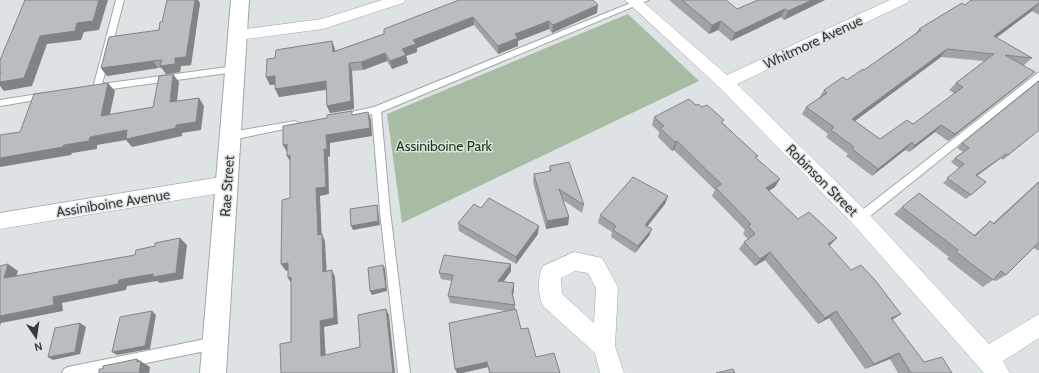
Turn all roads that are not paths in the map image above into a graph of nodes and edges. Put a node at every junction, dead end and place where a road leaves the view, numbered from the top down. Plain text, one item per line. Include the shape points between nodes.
1 (120, 0) edge
2 (240, 0) edge
3 (398, 0) edge
4 (902, 0) edge
5 (637, 1) edge
6 (238, 35) junction
7 (236, 69) junction
8 (1039, 75) edge
9 (724, 83) junction
10 (52, 95) edge
11 (0, 103) edge
12 (376, 110) junction
13 (330, 118) edge
14 (307, 122) edge
15 (230, 136) junction
16 (227, 184) junction
17 (860, 218) junction
18 (0, 220) edge
19 (1039, 325) edge
20 (215, 343) junction
21 (604, 346) dead end
22 (993, 365) edge
23 (68, 373) edge
24 (213, 373) edge
25 (404, 373) edge
26 (612, 373) edge

1 - 7 lane via 93,89
2 - 6 street, Rae Street
3 - 6 street via 323,24
4 - 9 street, Whitmore Avenue
5 - 9 street, Robinson Street
5 - 12 lane
6 - 7 street, Rae Street
7 - 15 street, Rae Street
8 - 17 lane
9 - 17 street, Robinson Street
10 - 11 lane
12 - 13 lane
12 - 25 lane
14 - 15 lane
15 - 16 street, Rae Street
16 - 18 street, Assiniboine Avenue
16 - 20 street, Rae Street
17 - 22 street, Robinson Street
19 - 22 street
20 - 23 lane
20 - 24 street, Rae Street
21 - 26 street

